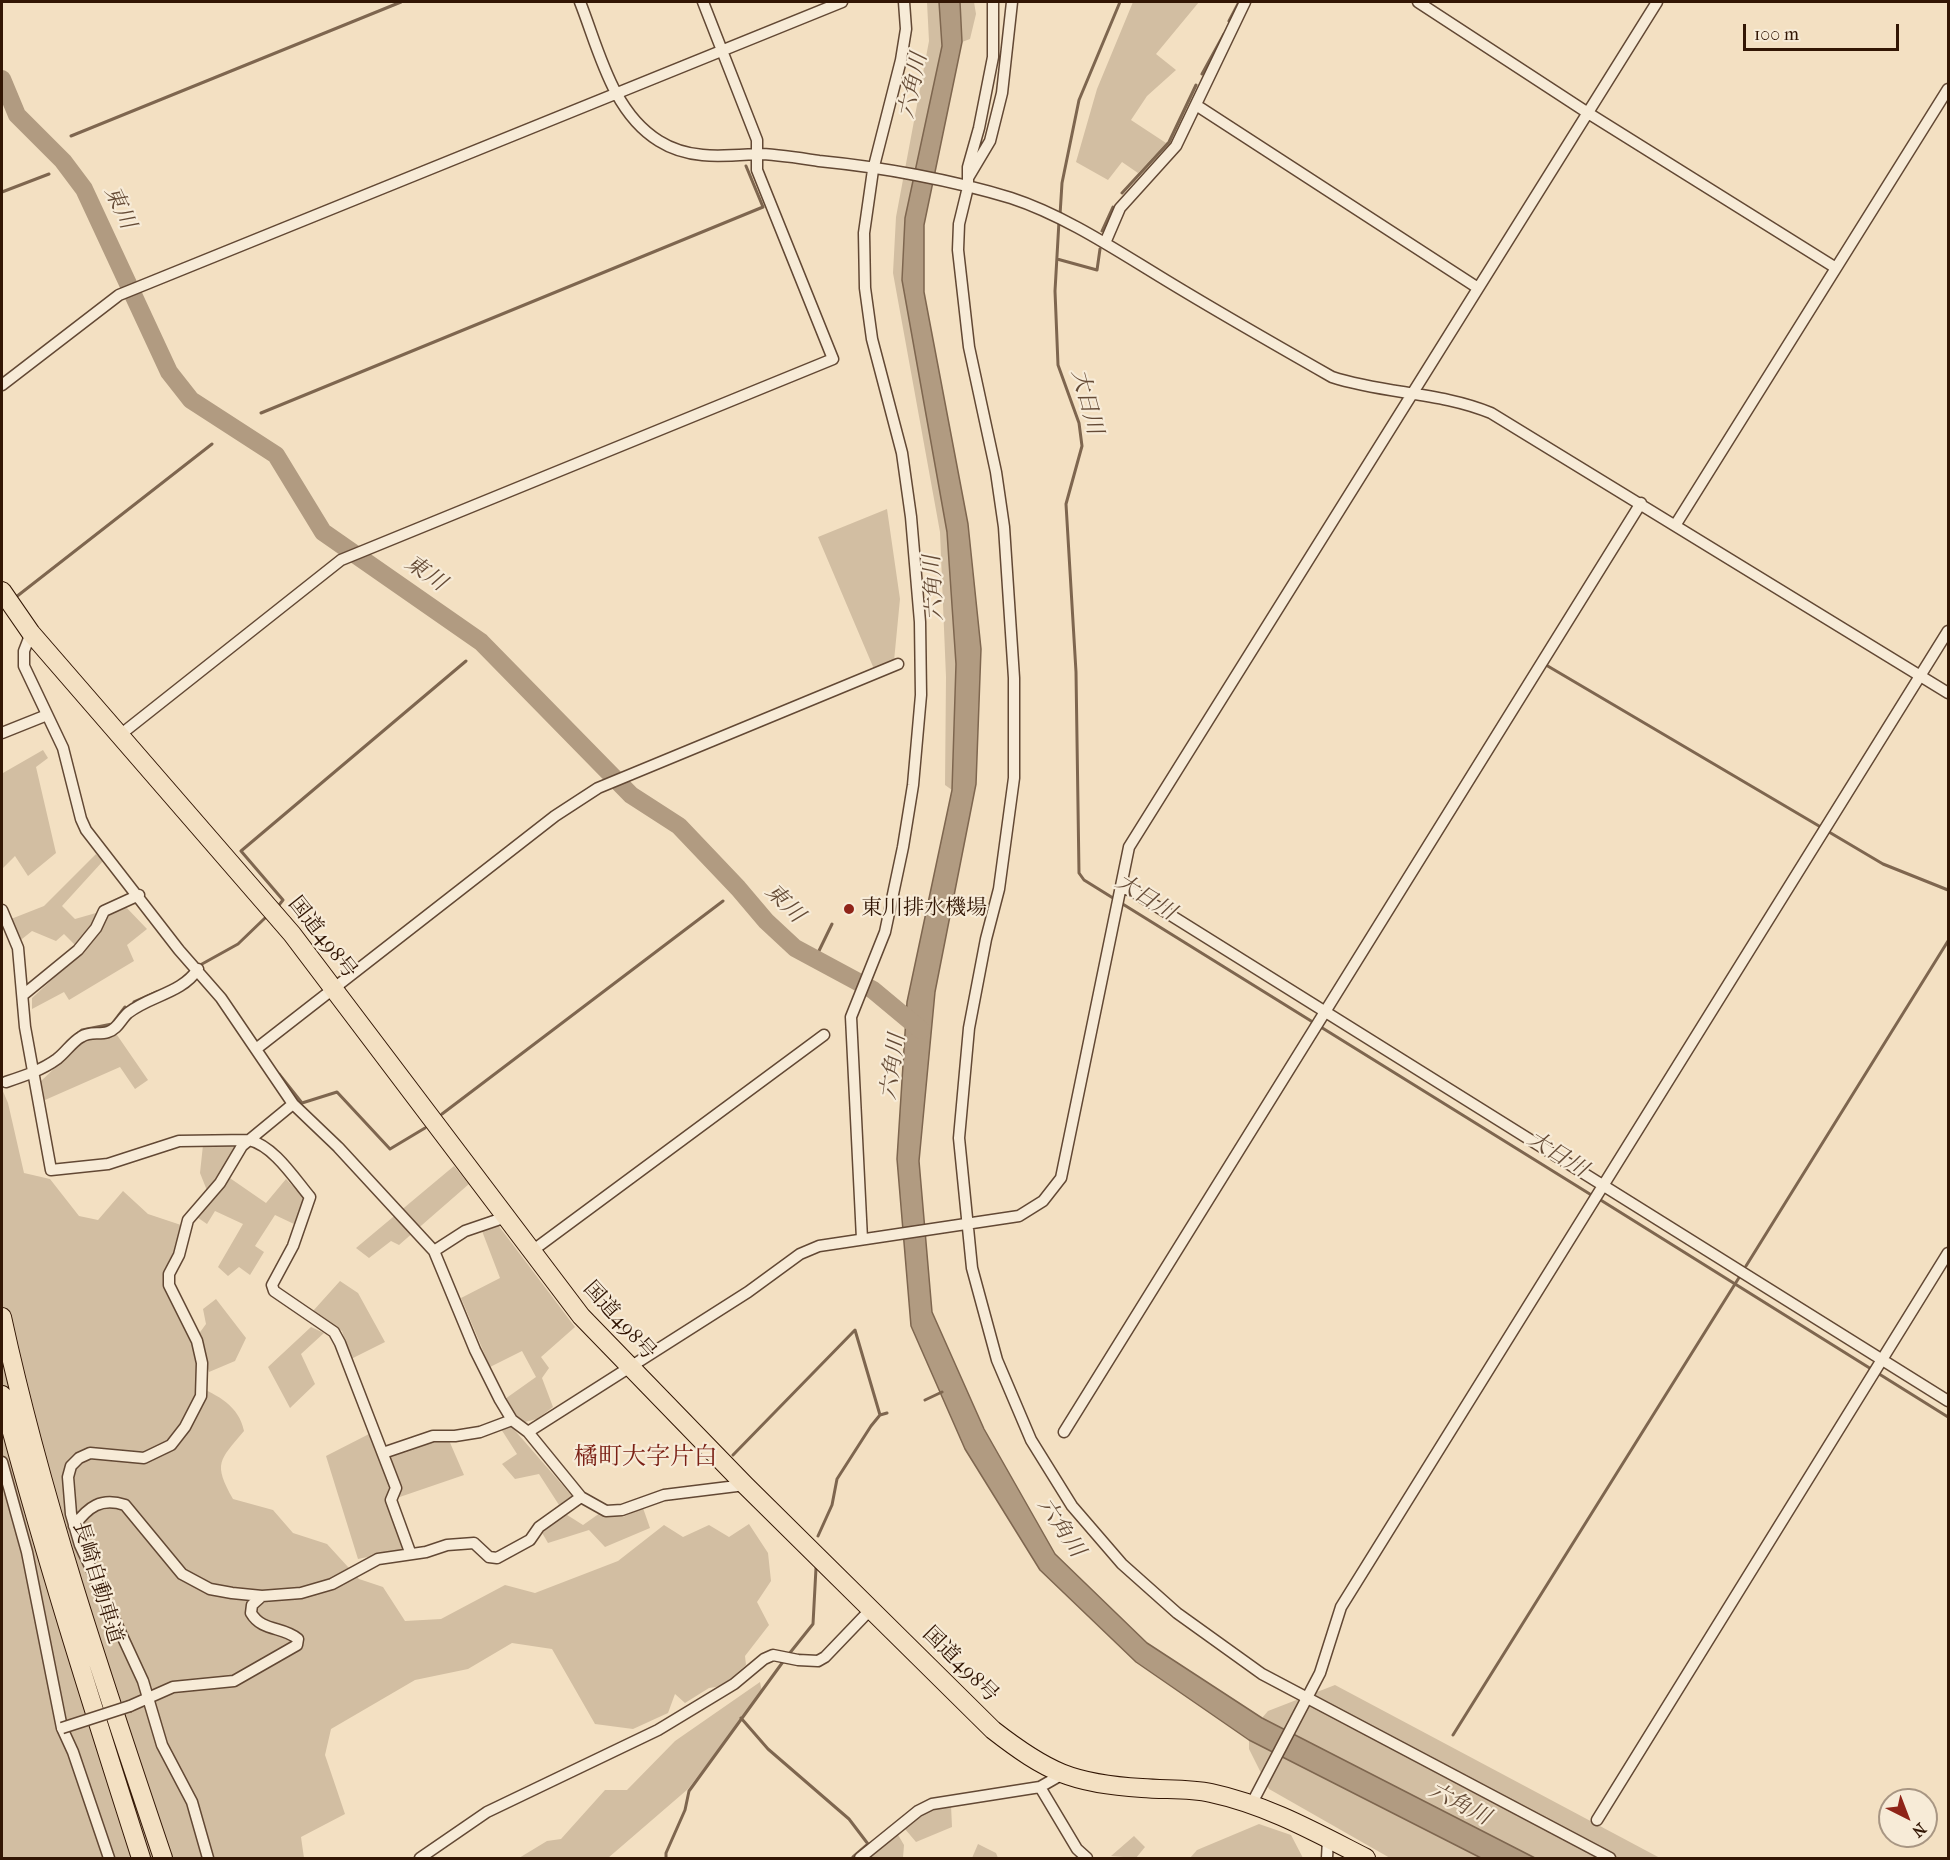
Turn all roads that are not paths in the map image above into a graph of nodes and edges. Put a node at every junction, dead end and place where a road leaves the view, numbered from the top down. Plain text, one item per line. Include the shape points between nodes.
1 (580, 2) edge
2 (704, 2) edge
3 (842, 2) edge
4 (904, 2) edge
5 (993, 2) edge
6 (1012, 2) edge
7 (1245, 2) edge
8 (1418, 2) edge
9 (1657, 2) edge
10 (720, 50) junction
11 (1948, 89) edge
12 (616, 93) junction
13 (1196, 105) junction
14 (1588, 113) junction
15 (758, 154) junction
16 (877, 170) junction
17 (966, 184) junction
18 (1105, 243) junction
19 (1836, 268) junction
20 (1478, 288) junction
21 (2, 385) edge
22 (1413, 395) junction
23 (1641, 503) junction
24 (1676, 524) junction
25 (2, 591) edge
26 (1948, 631) edge
27 (32, 633) junction
28 (898, 664) dead end
29 (1920, 675) junction
30 (1948, 693) edge
31 (47, 715) junction
32 (2, 733) edge
33 (120, 735) junction
34 (1123, 888) junction
35 (139, 895) junction
36 (2, 910) edge
37 (198, 969) junction
38 (334, 989) junction
39 (23, 995) junction
40 (1325, 1014) junction
41 (824, 1035) dead end
42 (256, 1049) junction
43 (33, 1073) junction
44 (6, 1082) dead end
45 (293, 1104) junction
46 (249, 1140) junction
47 (1602, 1187) junction
48 (506, 1217) junction
49 (964, 1225) junction
50 (865, 1239) junction
51 (434, 1251) junction
52 (532, 1251) junction
53 (1948, 1253) edge
54 (2, 1317) edge
55 (1882, 1360) junction
56 (629, 1367) junction
57 (2, 1395) edge
58 (1948, 1401) edge
59 (512, 1420) junction
60 (528, 1432) junction
61 (1064, 1432) dead end
62 (383, 1453) junction
63 (2, 1462) edge
64 (745, 1485) junction
65 (581, 1497) junction
66 (74, 1526) junction
67 (410, 1552) junction
68 (262, 1596) junction
69 (872, 1608) junction
70 (149, 1699) junction
71 (1306, 1700) junction
72 (62, 1728) junction
73 (1062, 1775) junction
74 (1040, 1787) junction
75 (1252, 1803) junction
76 (1596, 1820) dead end
77 (1328, 1839) junction
78 (109, 1858) edge
79 (141, 1858) edge
80 (163, 1858) edge
81 (208, 1858) edge
82 (420, 1858) edge
83 (860, 1858) edge
84 (1087, 1858) edge
85 (1327, 1858) edge
86 (1366, 1858) edge
87 (1610, 1858) edge

1 - 12 street
2 - 10 street
3 - 10 street
4 - 16 street via 906,29
5 - 17 street via 993,57
6 - 17 street via 1002,93 993,131
7 - 13 street
8 - 14 street
9 - 14 street
10 - 12 street
10 - 15 street via 741,96
11 - 19 street
12 - 15 street via 647,133 678,150 724,158
12 - 21 street via 119,295
13 - 18 street via 1176,146 1120,208
13 - 20 street
14 - 19 street
14 - 20 street
15 - 16 street
15 - 33 street via 757,170 833,359 341,560
16 - 17 street
16 - 50 street via 864,233 865,288 872,339 902,453 911,517 920,622 921,695 913,785 885,932 851,1017
17 - 18 street via 1012,199
17 - 49 street via 959,224 958,266 969,347 1005,527 1014,778 1005,855 969,1028 959,1138
18 - 22 street via 1332,377
19 - 24 street
20 - 22 street
22 - 23 street via 1470,404 1491,413
22 - 34 street via 1129,847
23 - 24 street
23 - 40 street
24 - 29 street
25 - 27 highway, 国道498号
26 - 29 street
27 - 31 street via 24,651 24,666
27 - 33 highway, 国道498号
28 - 38 street via 605,786 555,816
29 - 30 street
29 - 47 street
31 - 32 street
31 - 35 street via 63,748 86,830
33 - 38 highway, 国道498号 via 292,934
34 - 40 street
34 - 49 street via 1061,1178 1043,1202 1019,1216
35 - 37 street via 179,950
35 - 39 street via 104,910 96,928 78,950
36 - 39 street via 18,948
37 - 42 street
37 - 43 street via 191,979 171,992 153,997 127,1014 115,1029 87,1034
38 - 42 street
38 - 48 highway, 国道498号
39 - 43 street
40 - 47 street
40 - 61 street
41 - 52 street
42 - 45 street
43 - 44 street
43 - 46 street via 51,1170 108,1164 179,1141
45 - 46 street
45 - 51 street
46 - 62 street via 259,1142 278,1159 310,1197 293,1246 272,1285 274,1291 334,1332
46 - 66 street via 188,1221 179,1255 169,1274 169,1285 197,1341 203,1381 201,1396 185,1427 171,1445 157,1454 144,1458 90,1453 71,1466 68,1477
47 - 55 street
47 - 71 street via 1341,1606 1320,1673
48 - 51 street via 465,1231
48 - 52 highway, 国道498号
49 - 50 street
49 - 71 street via 996,1360 1031,1440 1072,1506 1122,1564 1168,1606 1237,1657
50 - 56 street via 819,1246 800,1254 748,1292
51 - 59 street via 475,1350
52 - 56 highway, 国道498号 via 581,1316
53 - 55 street
54 - 80 highway, 長崎自動車道 via 49,1504
55 - 58 street
55 - 76 street
56 - 60 street
56 - 64 highway, 国道498号
57 - 79 highway, 長崎自動車道 via 32,1510
59 - 60 street
59 - 62 street via 480,1432 433,1436
60 - 65 street
62 - 67 street via 396,1488 392,1500
63 - 72 street via 27,1552
64 - 65 street via 664,1496 622,1510 606,1511
64 - 69 highway, 国道498号
65 - 67 street via 539,1527 530,1540 497,1557 489,1557 474,1543
66 - 68 street via 92,1505 125,1505 166,1558 197,1584
66 - 70 street
67 - 68 street via 400,1557 378,1558 332,1584 300,1593
68 - 70 street via 252,1605 255,1620 292,1634 298,1639 297,1645 234,1681 173,1687
69 - 73 highway, 国道498号 via 993,1730 1026,1756
69 - 82 street via 818,1661 781,1655 764,1659 734,1684 658,1730 487,1812
70 - 72 street, bridge
70 - 81 street via 162,1745 192,1802
71 - 75 street
71 - 87 street
72 - 78 street
73 - 74 street
73 - 75 highway, 国道498号 via 1116,1787 1207,1792
74 - 83 street via 932,1804
74 - 84 street via 1077,1849
75 - 77 highway, 国道498号
77 - 85 street
77 - 86 highway, 国道498号

